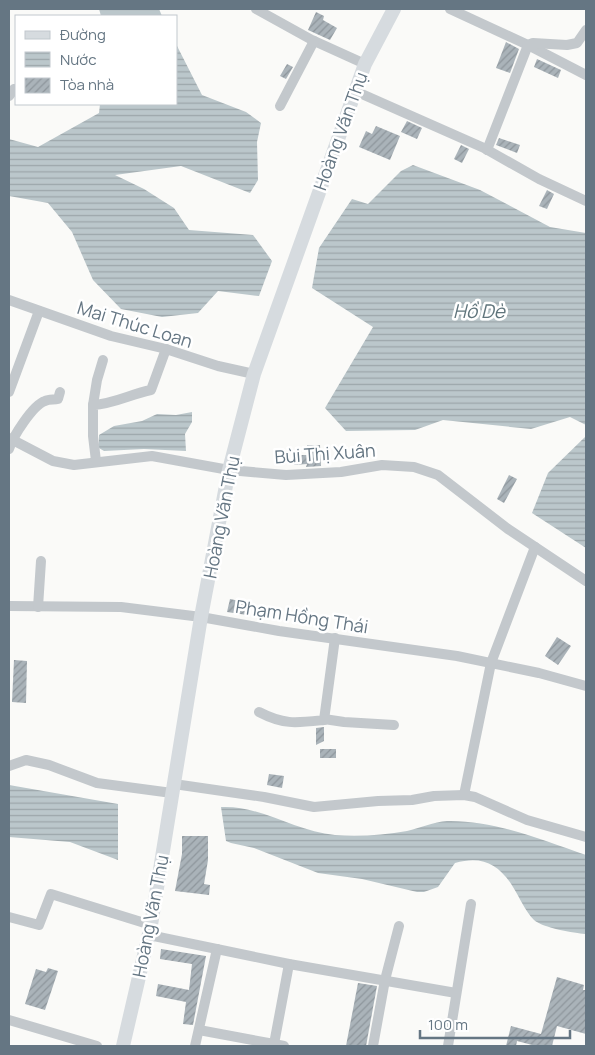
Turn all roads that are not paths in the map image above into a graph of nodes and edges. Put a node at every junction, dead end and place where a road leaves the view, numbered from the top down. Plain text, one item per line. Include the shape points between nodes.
1 (256, 9) edge
2 (394, 9) edge
3 (450, 9) edge
4 (586, 30) edge
5 (314, 41) junction
6 (528, 44) junction
7 (365, 64) junction
8 (586, 75) edge
9 (355, 91) junction
10 (280, 106) dead end
11 (487, 150) junction
12 (586, 200) edge
13 (9, 300) edge
14 (39, 311) junction
15 (166, 349) junction
16 (104, 360) dead end
17 (254, 374) junction
18 (9, 392) edge
19 (60, 392) dead end
20 (93, 405) junction
21 (10, 442) edge
22 (96, 461) junction
23 (229, 470) junction
24 (534, 548) junction
25 (41, 561) dead end
26 (586, 581) edge
27 (9, 606) edge
28 (38, 607) junction
29 (201, 616) junction
30 (335, 638) junction
31 (491, 663) junction
32 (586, 686) edge
33 (259, 712) dead end
34 (324, 719) junction
35 (394, 725) dead end
36 (9, 766) edge
37 (173, 789) junction
38 (464, 795) junction
39 (586, 837) edge
40 (471, 904) dead end
41 (9, 917) edge
42 (399, 926) dead end
43 (150, 930) junction
44 (217, 949) junction
45 (289, 964) junction
46 (385, 980) junction
47 (456, 994) junction
48 (9, 1020) edge
49 (199, 1030) junction
50 (67, 1042) edge
51 (279, 1045) edge
52 (97, 1046) edge
53 (123, 1046) edge
54 (195, 1046) edge
55 (373, 1046) edge
56 (448, 1046) edge

1 - 5 street
2 - 7 main road, Hoàng Văn Thụ
3 - 6 street
4 - 6 street via 577,43
5 - 7 street
5 - 10 street
6 - 8 street
6 - 11 street
7 - 9 main road, Hoàng Văn Thụ
9 - 11 street
9 - 17 main road, Hoàng Văn Thụ
11 - 12 street
13 - 14 street, Mai Thúc Loan
14 - 15 street, Mai Thúc Loan via 111,336
14 - 18 street
15 - 17 street, Mai Thúc Loan
15 - 20 street via 151,390 137,392 119,401
16 - 20 street
17 - 23 main road, Hoàng Văn Thụ
19 - 21 street via 58,399 44,401 32,412
20 - 22 street
21 - 22 street, Bùi Thị Xuân via 53,461 74,465
22 - 23 street, Bùi Thị Xuân via 152,456
23 - 24 street, Bùi Thị Xuân via 286,475 341,472 382,465 414,467 438,475
23 - 29 main road, Hoàng Văn Thụ
24 - 26 street, Bùi Thị Xuân
24 - 31 street
25 - 28 street
27 - 28 street, Phạm Hồng Thái
28 - 29 street, Phạm Hồng Thái via 121,607
29 - 30 street, Phạm Hồng Thái
29 - 37 main road, Hoàng Văn Thụ
30 - 31 street, Phạm Hồng Thái
30 - 34 street
31 - 32 street, Phạm Hồng Thái
31 - 38 street
33 - 34 street via 275,721 297,723
34 - 35 street
36 - 37 street via 26,760 98,783
37 - 38 street via 264,797 314,808
37 - 43 main road, Hoàng Văn Thụ
38 - 39 street via 527,820
40 - 47 street
41 - 43 street via 39,925 51,894
42 - 46 street
43 - 44 street
43 - 53 main road, Hoàng Văn Thụ
44 - 45 street
44 - 49 street
45 - 46 street
45 - 51 street
46 - 47 street
46 - 55 street
47 - 56 street
48 - 50 street
49 - 51 street
49 - 54 street
50 - 52 street

